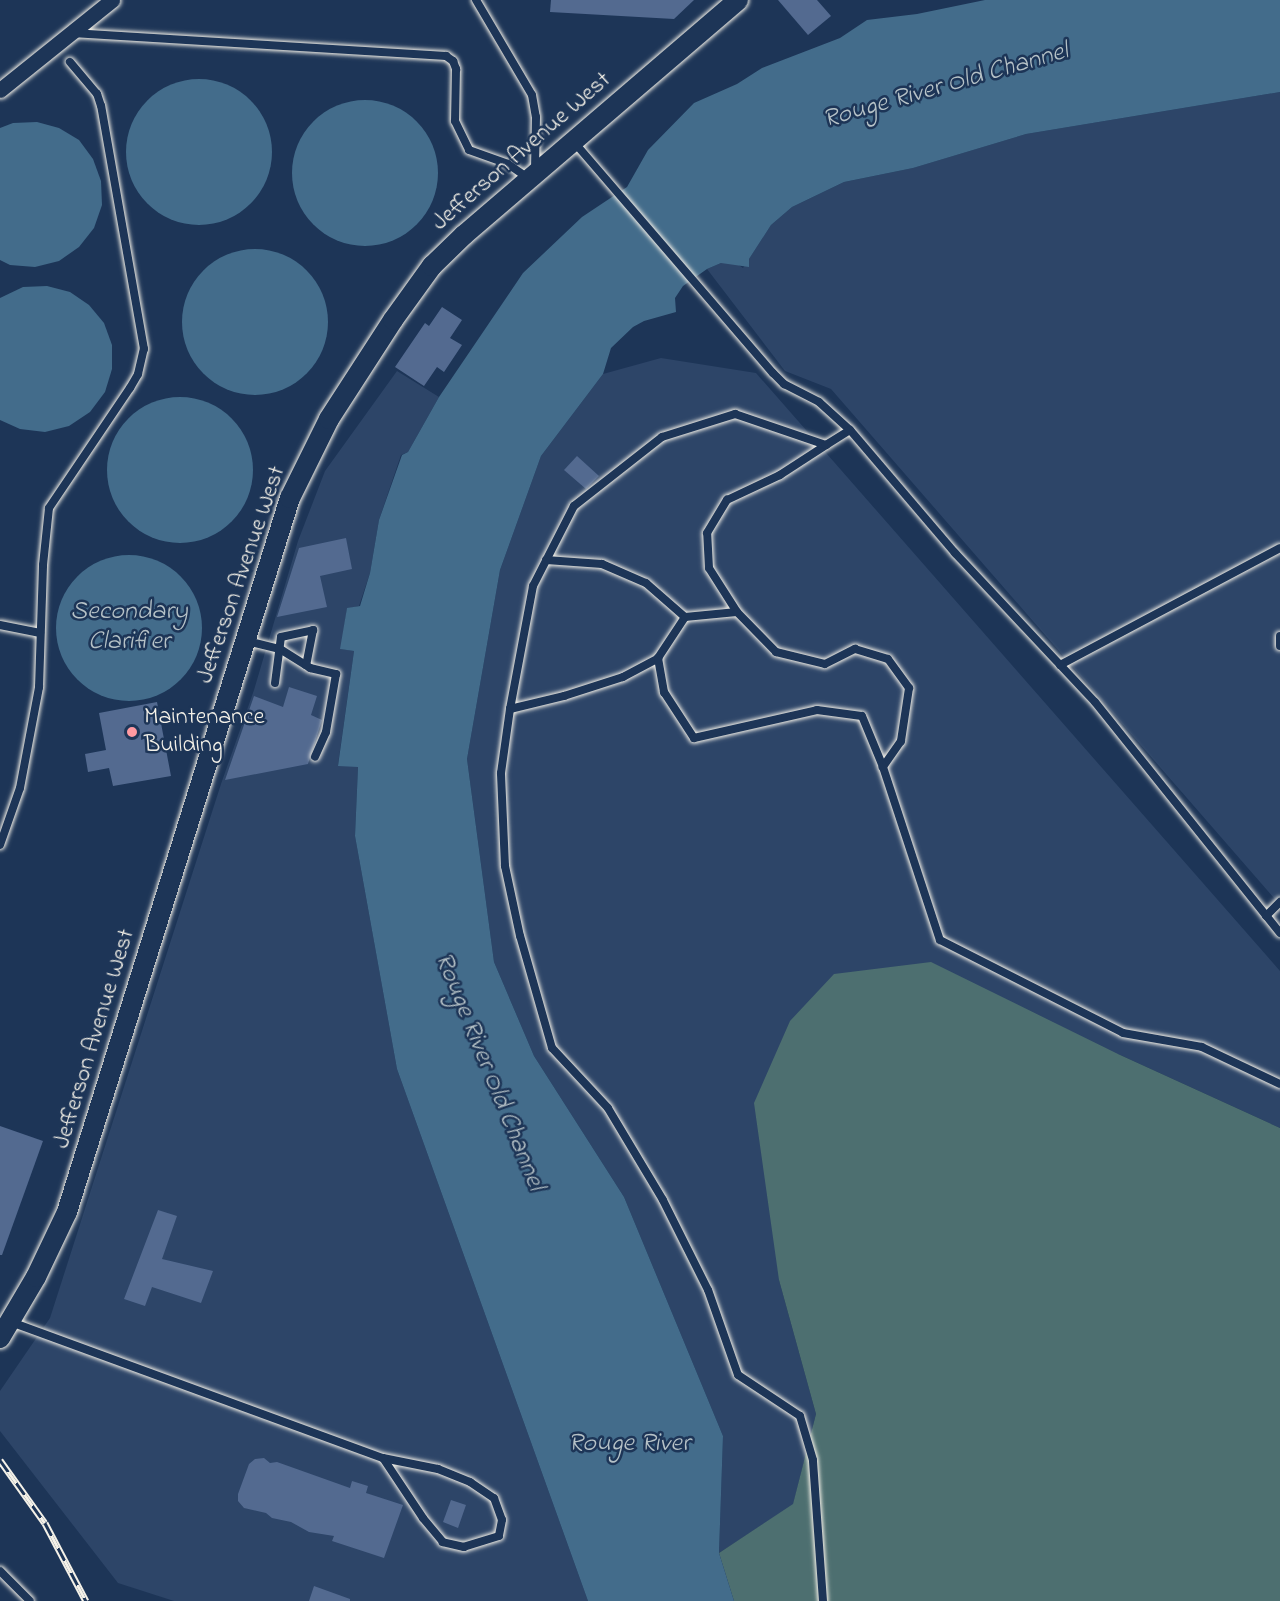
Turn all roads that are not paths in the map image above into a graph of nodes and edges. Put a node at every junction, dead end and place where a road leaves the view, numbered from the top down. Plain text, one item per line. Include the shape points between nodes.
1 (112, 0) edge
2 (476, 0) edge
3 (738, 0) edge
4 (71, 33) junction
5 (70, 63) dead end
6 (0, 90) edge
7 (573, 141) junction
8 (532, 177) junction
9 (850, 430) junction
10 (826, 445) junction
11 (1280, 548) edge
12 (546, 560) junction
13 (737, 612) junction
14 (685, 617) junction
15 (0, 626) edge
16 (40, 633) junction
17 (1280, 636) edge
18 (245, 641) junction
19 (1280, 646) edge
20 (280, 649) junction
21 (658, 658) junction
22 (1060, 665) junction
23 (306, 666) junction
24 (275, 683) dead end
25 (510, 709) junction
26 (315, 757) dead end
27 (883, 766) junction
28 (0, 845) edge
29 (1280, 902) edge
30 (1266, 916) junction
31 (1280, 933) edge
32 (1280, 1084) edge
33 (5, 1330) edge
34 (383, 1458) junction
35 (0, 1571) edge
36 (30, 1601) edge
37 (823, 1601) edge

1 - 4 street
2 - 8 lane via 532,96 537,125
3 - 7 main road, Jefferson Avenue West
4 - 6 street
4 - 8 lane via 446,56 456,69 455,122 469,150
5 - 16 lane via 97,94 102,106 144,349 130,388 49,508
7 - 8 main road, Jefferson Avenue West
7 - 9 lane via 784,384 811,396
8 - 18 main road, Jefferson Avenue West via 432,266 329,419 290,498
9 - 10 lane
9 - 22 lane via 955,553
10 - 12 lane via 735,414 662,437 574,506
10 - 13 lane via 780,475 728,500 707,533 709,568
11 - 22 lane
12 - 14 lane via 602,564 646,583
12 - 25 lane via 533,586
13 - 14 lane
13 - 27 lane via 776,652 825,664 855,649 888,659 909,688 901,741
14 - 21 lane
15 - 16 lane
16 - 28 lane via 39,687 26,762
17 - 19 lane
18 - 20 lane
18 - 33 main road, Jefferson Avenue West via 68,1212
20 - 23 lane
20 - 23 lane via 281,637 313,630
20 - 24 lane
21 - 25 lane via 623,677
21 - 27 lane via 664,692 694,738 817,710 862,716
22 - 30 lane via 1179,804
23 - 26 lane via 336,674 326,732
25 - 37 lane via 501,773 506,866 520,936 552,1048 608,1108 663,1200 708,1290 738,1375 800,1416 813,1460
27 - 32 lane via 940,940 1123,1033 1202,1047
29 - 30 lane
30 - 31 lane
33 - 34 lane
34 - 34 lane via 438,1469 470,1482 494,1498 502,1520 499,1536 464,1548 443,1542
35 - 36 lane

